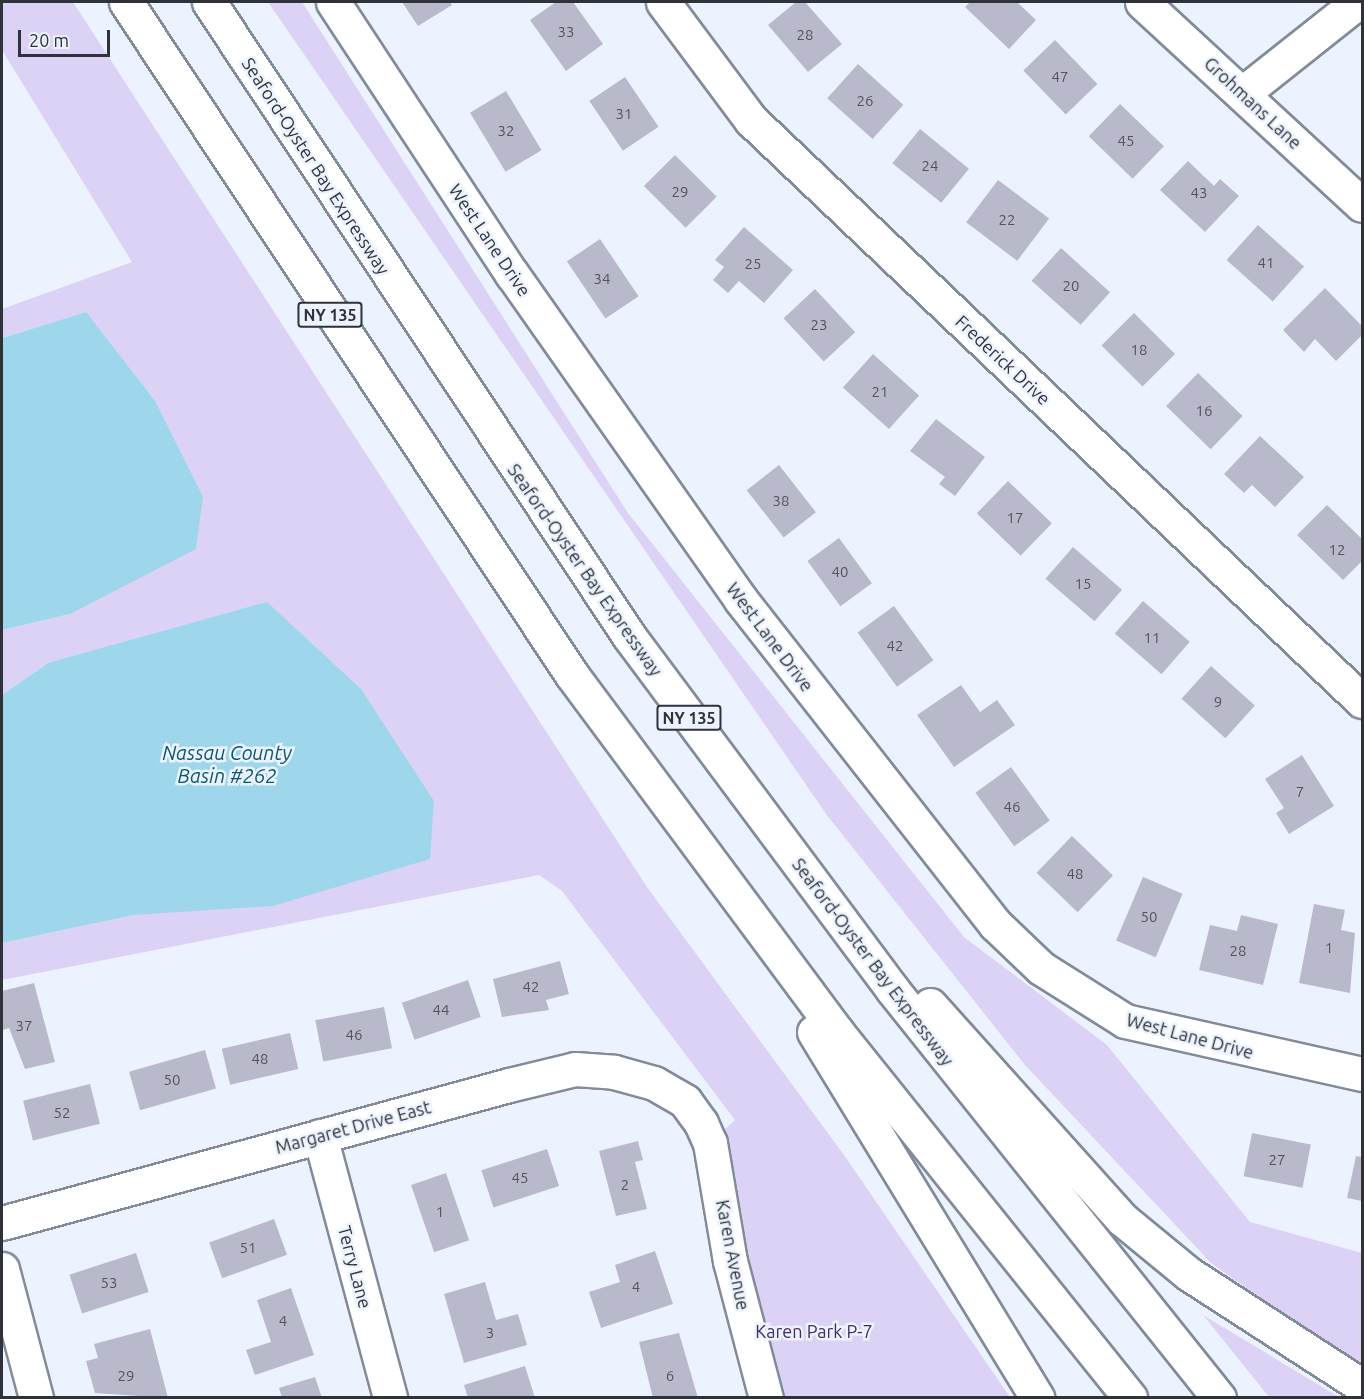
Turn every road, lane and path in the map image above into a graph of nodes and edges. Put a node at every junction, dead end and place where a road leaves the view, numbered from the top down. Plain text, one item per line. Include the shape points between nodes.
1 (126, 2) edge
2 (209, 2) edge
3 (333, 2) edge
4 (663, 2) edge
5 (1142, 2) edge
6 (1358, 2) edge
7 (1243, 93) junction
8 (1362, 205) edge
9 (1362, 702) edge
10 (763, 818) junction
11 (707, 860) junction
12 (1362, 1074) edge
13 (695, 1115) joint
14 (321, 1136) junction
15 (2, 1223) edge
16 (2, 1269) edge
17 (1362, 1386) edge
18 (36, 1398) edge
19 (390, 1398) edge
20 (766, 1398) edge
21 (1037, 1398) edge
22 (1130, 1398) edge
23 (1219, 1398) edge

1 - 11 main road, NY 135 via 447,493
2 - 10 main road, Seaford-Oyster Bay Expressway / NY 135 via 505,454
3 - 12 main road, West Lane Drive via 512,274 741,600 995,924 1041,968 1125,1021
4 - 9 main road, Frederick Drive via 751,120
5 - 7 main road, Grohmans Lane
6 - 7 main road
7 - 8 main road, Grohmans Lane
10 - 17 main road via 1122,1218 1189,1274
10 - 23 main road, Seaford-Oyster Bay Expressway / NY 135 via 1031,1166
11 - 21 main road
11 - 22 main road, NY 135 via 969,1200
13 - 14 main road, Margaret Drive East via 685,1101 654,1083 575,1069
13 - 20 main road, Karen Avenue via 710,1143 730,1261
14 - 15 main road, Margaret Drive East
14 - 19 main road, Terry Lane
16 - 18 main road

